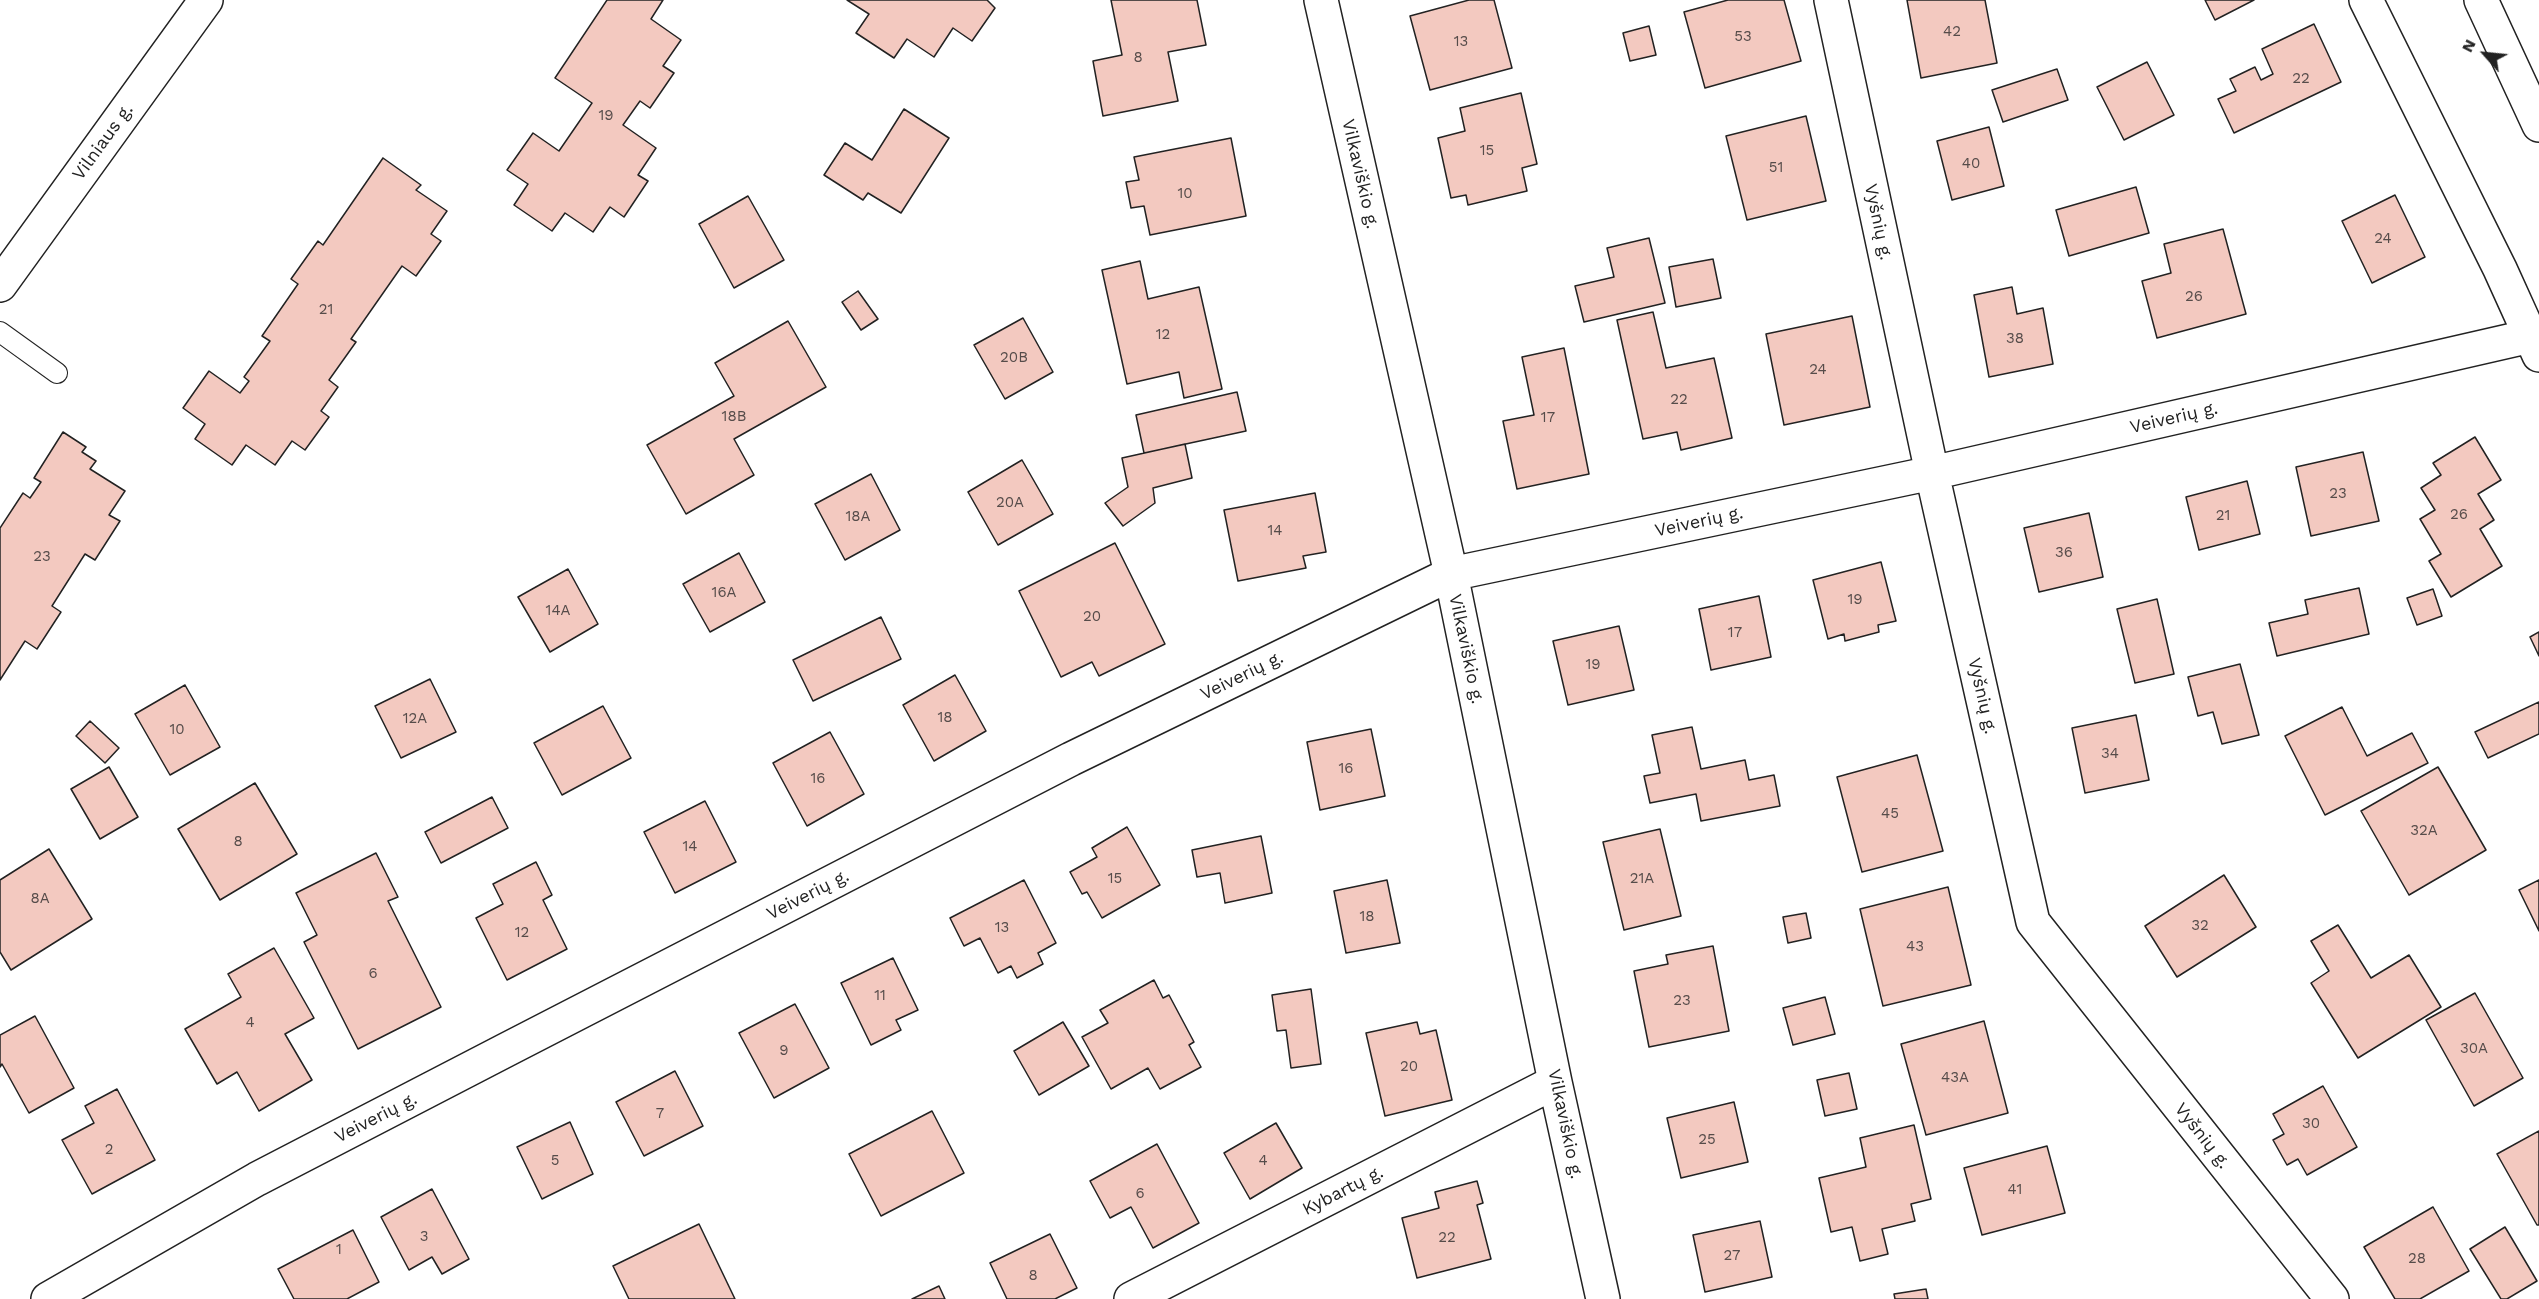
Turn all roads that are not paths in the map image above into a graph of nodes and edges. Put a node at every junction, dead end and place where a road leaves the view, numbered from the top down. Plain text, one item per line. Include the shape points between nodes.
1 (206, 0) edge
2 (1321, 0) edge
3 (1831, 0) edge
4 (2366, 0) edge
5 (2481, 0) edge
6 (2539, 124) edge
7 (0, 285) edge
8 (0, 332) edge
9 (2536, 342) edge
10 (57, 373) dead end
11 (1932, 473) junction
12 (1451, 574) junction
13 (1556, 1082) junction
14 (48, 1299) edge
15 (1131, 1299) edge
16 (1603, 1299) edge
17 (2332, 1299) edge

1 - 7 main road, Vilniaus g.
2 - 12 main road, Vilkaviškio g.
3 - 11 main road, Vyšnių g.
4 - 9 main road
5 - 6 main road
8 - 10 lane
9 - 11 main road, Veiverių g.
11 - 12 main road, Veiverių g.
11 - 17 main road, Vyšnių g. via 2033,922
12 - 13 main road, Vilkaviškio g.
12 - 14 main road, Veiverių g. via 1071,759 495,1056 257,1179
13 - 15 main road, Kybartų g.
13 - 16 main road, Vilkaviškio g.

